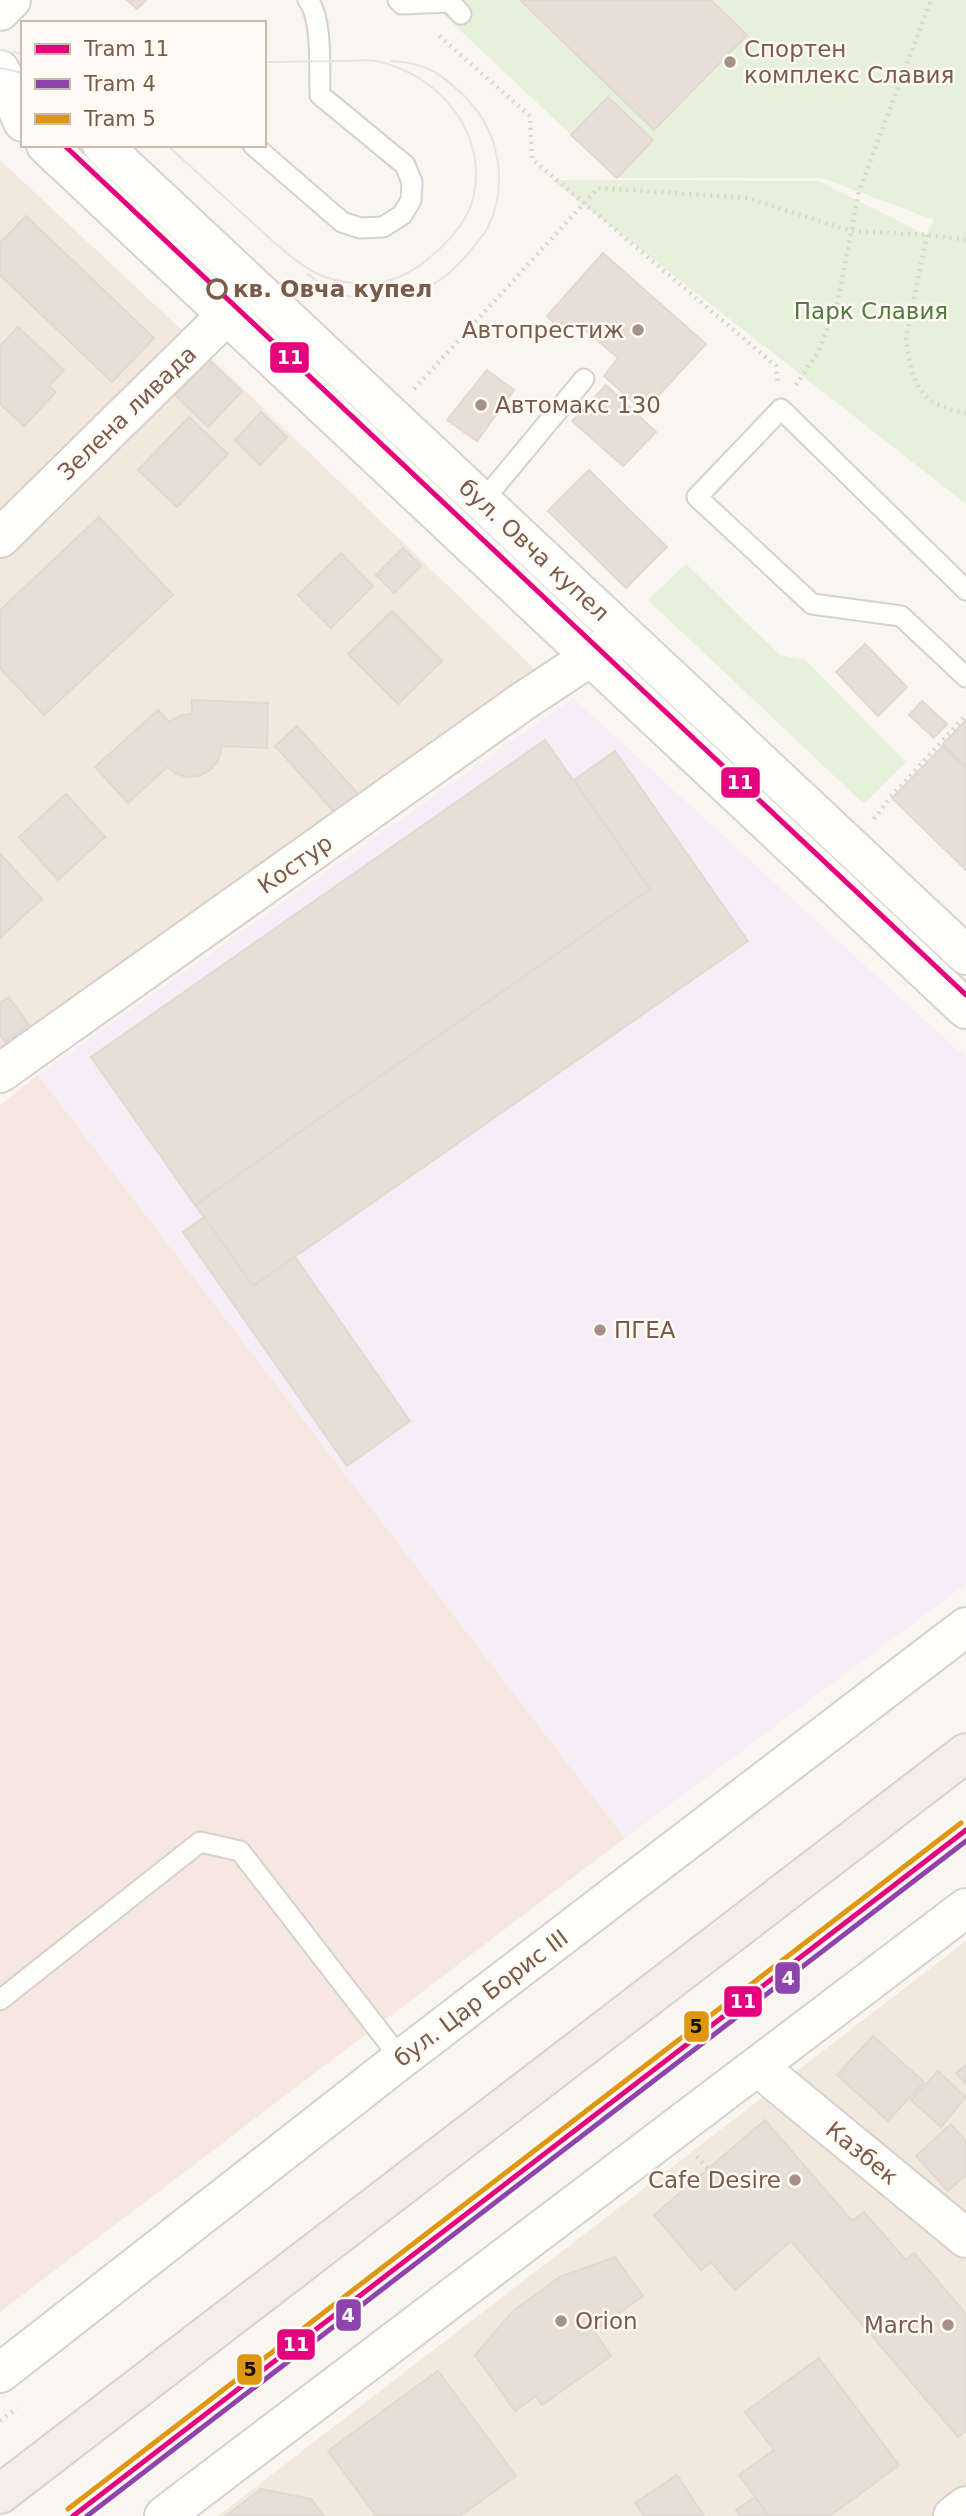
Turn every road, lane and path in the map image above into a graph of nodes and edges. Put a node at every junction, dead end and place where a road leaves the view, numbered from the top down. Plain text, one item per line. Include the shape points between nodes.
1 (11, 0) edge
2 (308, 0) edge
3 (931, 0) edge
4 (400, 2) edge
5 (0, 12) edge
6 (461, 14) dead end
7 (0, 50) edge
8 (0, 70) edge
9 (21, 70) edge
10 (21, 120) edge
11 (48, 147) edge
12 (104, 147) edge
13 (255, 147) edge
14 (584, 203) junction
15 (851, 231) junction
16 (927, 235) junction
17 (966, 240) edge
18 (254, 288) junction
19 (227, 316) junction
20 (584, 379) dead end
21 (410, 393) dead end
22 (781, 409) junction
23 (966, 414) edge
24 (482, 502) junction
25 (0, 538) edge
26 (966, 590) edge
27 (623, 635) junction
28 (593, 657) junction
29 (966, 677) edge
30 (966, 715) edge
31 (867, 828) dead end
32 (966, 955) edge
33 (966, 1009) edge
34 (0, 1073) edge
35 (966, 1627) edge
36 (966, 1753) edge
37 (966, 1909) edge
38 (0, 2000) edge
39 (401, 2059) junction
40 (758, 2067) junction
41 (702, 2161) dead end
42 (708, 2169) dead end
43 (966, 2238) edge
44 (0, 2373) edge
45 (0, 2494) edge
46 (966, 2506) edge
47 (164, 2516) edge
48 (953, 2516) edge

1 - 5 street
2 - 13 lane via 317,25 320,95 405,165 412,182 411,200 402,215 383,227 360,228 342,222
3 - 15 path via 859,191
4 - 6 lane via 450,2
4 - 14 path via 530,116 532,159
7 - 9 street
8 - 10 street
11 - 19 street, бул. Овча купел
12 - 18 street, бул. Овча купел
14 - 15 path via 598,188 747,198
14 - 21 path
14 - 22 path via 776,366
15 - 16 path
15 - 22 path via 836,305 818,352
16 - 17 path
16 - 23 path via 907,349 927,398
18 - 19 street, Зелена ливада
18 - 24 street, бул. Овча купел
19 - 25 street, Зелена ливада
19 - 28 street, бул. Овча купел
20 - 24 lane
22 - 26 lane
22 - 29 lane via 697,497 812,604 901,616
24 - 27 street, бул. Овча купел
27 - 28 street, Костур
27 - 32 street, бул. Овча купел
28 - 33 street, бул. Овча купел
28 - 34 street, Костур via 522,702
30 - 31 path
35 - 39 street, бул. Цар Борис III
36 - 45 main road
37 - 40 street
38 - 39 lane via 200,1842 240,1851
39 - 44 street, бул. Цар Борис III
40 - 43 street, Казбек
40 - 47 street
41 - 42 path
46 - 48 street

